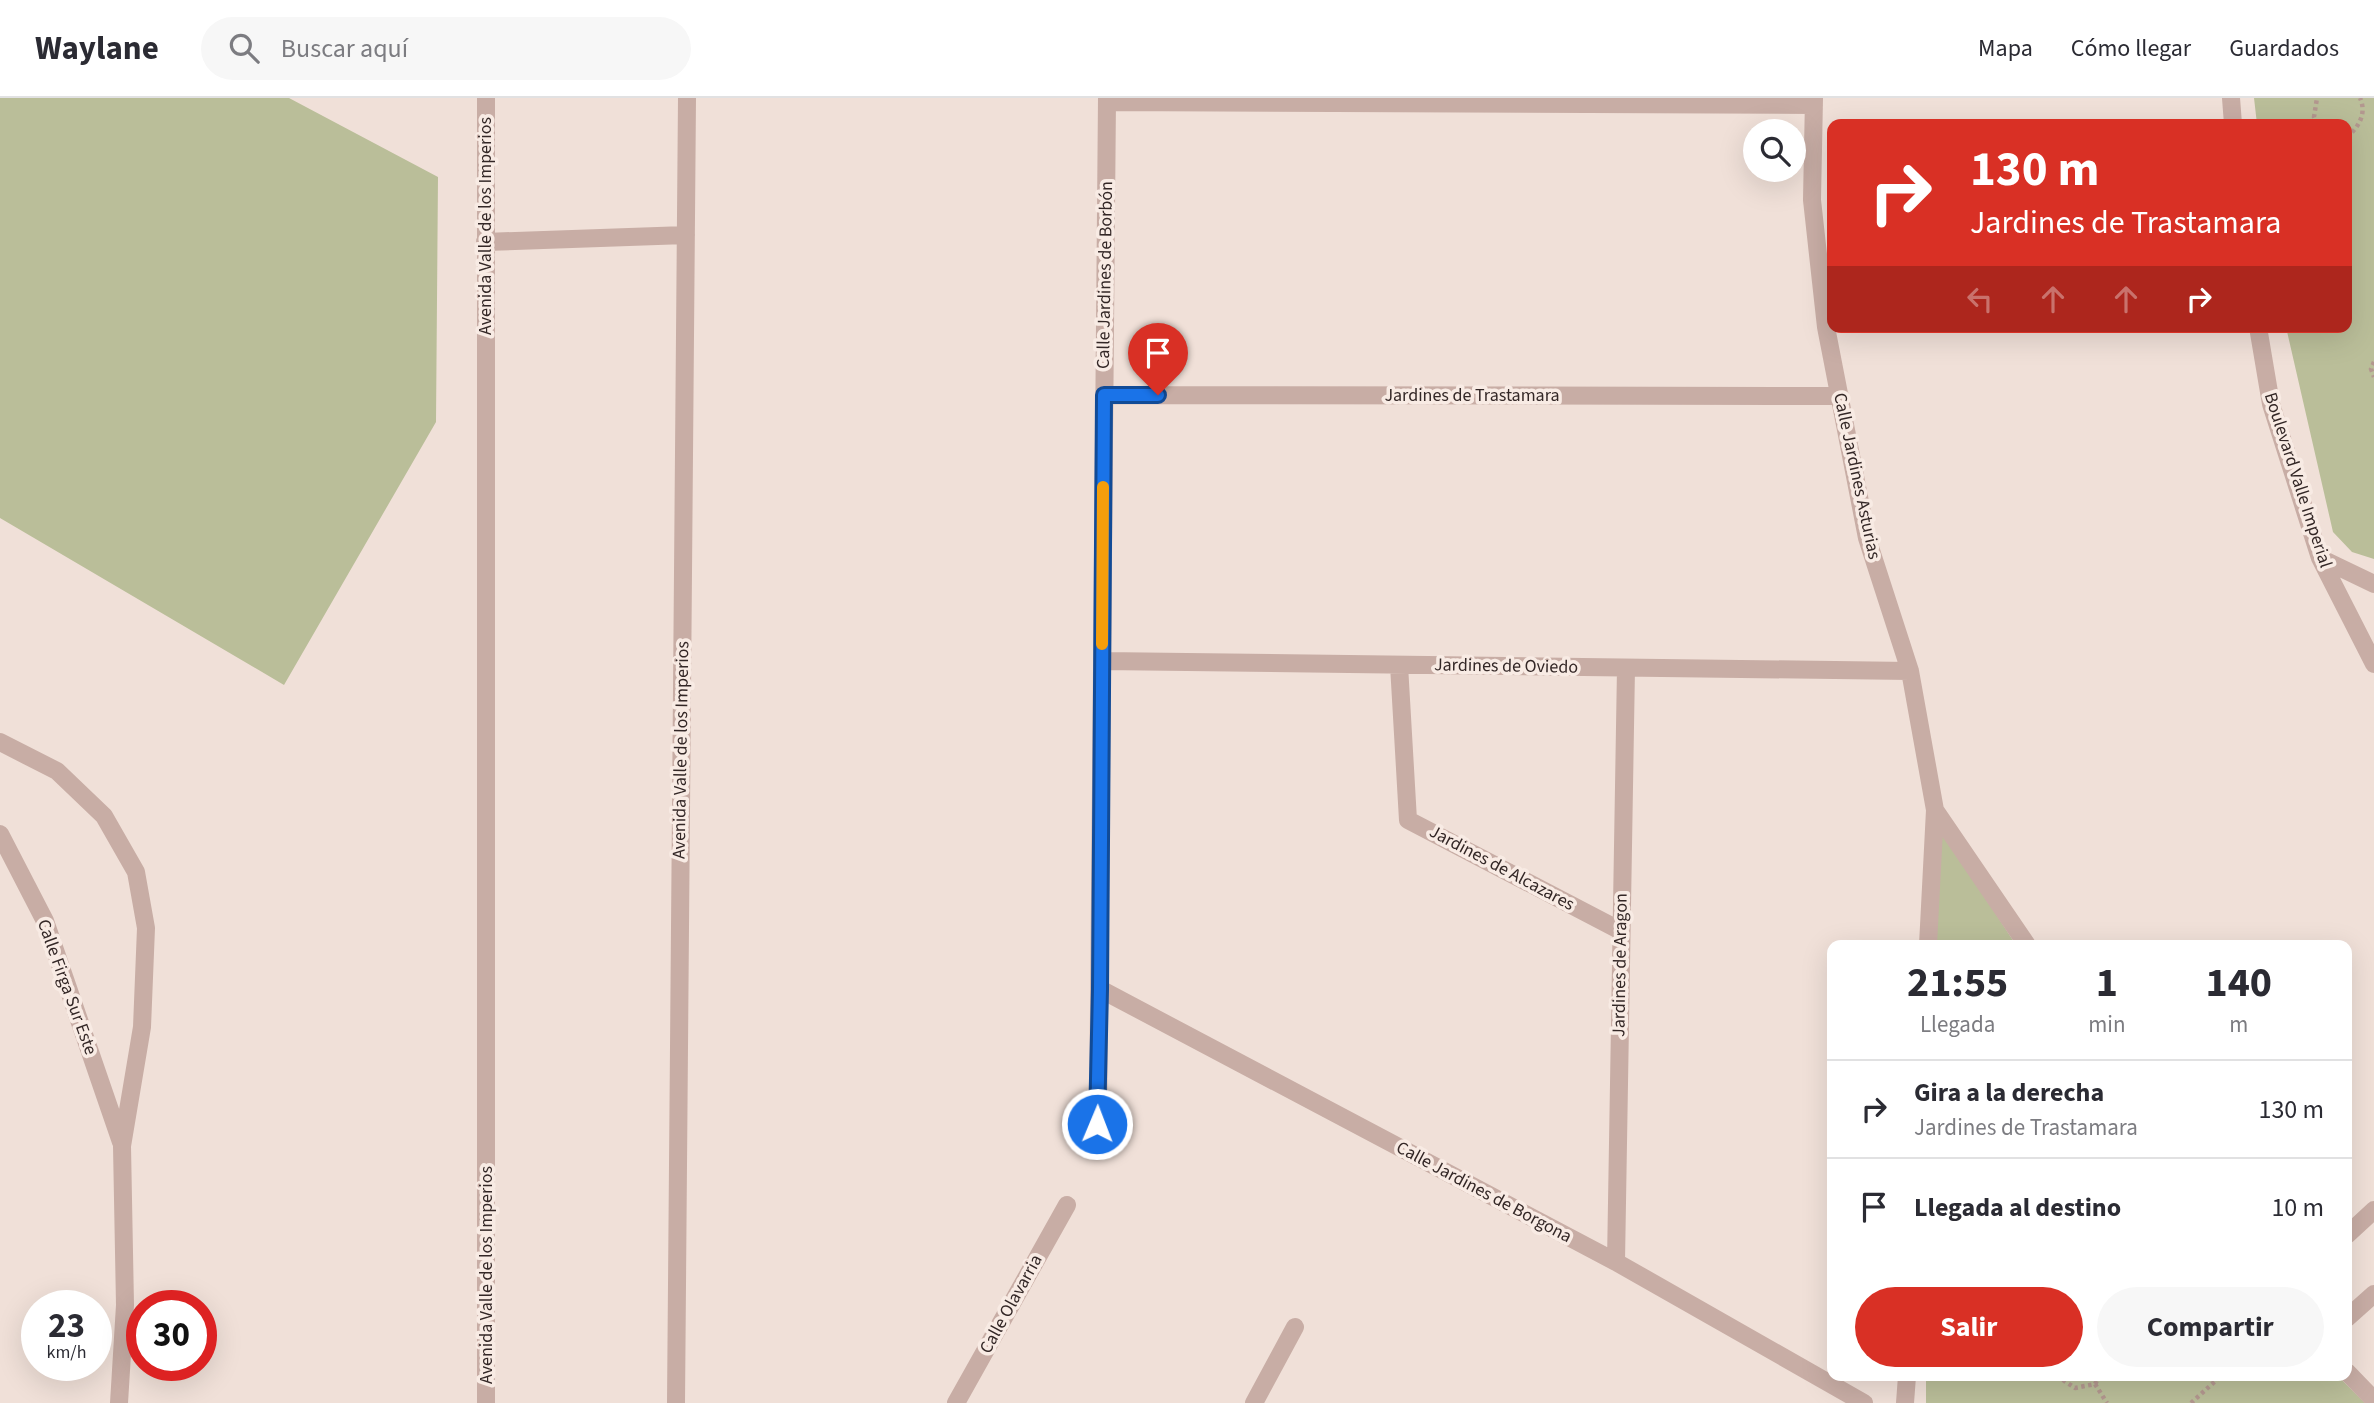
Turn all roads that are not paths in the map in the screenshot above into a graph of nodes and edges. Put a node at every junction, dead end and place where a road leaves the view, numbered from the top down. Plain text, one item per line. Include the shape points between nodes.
1 (486, 98) edge
2 (687, 98) edge
3 (2231, 98) edge
4 (1107, 100) edge
5 (1814, 102) edge
6 (2233, 119) edge
7 (686, 235) junction
8 (485, 242) junction
9 (1827, 332) edge
10 (1827, 333) edge
11 (2259, 333) edge
12 (1104, 395) junction
13 (1840, 396) junction
14 (2320, 558) junction
15 (2374, 584) edge
16 (1102, 661) junction
17 (2374, 664) edge
18 (1399, 665) junction
19 (1626, 668) junction
20 (1910, 671) junction
21 (0, 742) edge
22 (1935, 810) junction
23 (0, 834) edge
24 (1621, 931) junction
25 (1928, 940) edge
26 (2024, 940) edge
27 (1100, 989) junction
28 (1097, 1124) dead end
29 (122, 1146) junction
30 (1067, 1205) dead end
31 (2374, 1210) edge
32 (2352, 1230) edge
33 (1616, 1262) junction
34 (2374, 1294) edge
35 (2352, 1314) edge
36 (1295, 1327) dead end
37 (2352, 1377) edge
38 (1907, 1381) edge
39 (2374, 1400) edge
40 (120, 1403) edge
41 (486, 1403) edge
42 (676, 1403) edge
43 (956, 1403) edge
44 (1254, 1403) edge
45 (1864, 1403) edge
46 (1905, 1403) edge

1 - 8 street, Avenida Valle de los Imperios
2 - 7 street, Avenida Valle de los Imperios
3 - 6 street
4 - 5 street
4 - 12 street, Calle Jardines de Borbón
5 - 9 street, Calle Jardines Asturias via 1812,200
7 - 8 street
7 - 42 street, Avenida Valle de los Imperios
8 - 41 street, Avenida Valle de los Imperios
10 - 13 street, Calle Jardines Asturias
11 - 14 street, Boulevard Valle Imperial via 2271,404
12 - 13 street, Jardines de Trastamara
12 - 16 street, Calle Jardines de Borbón
13 - 20 street, Calle Jardines Asturias via 1867,538
14 - 15 street
14 - 17 street, Boulevard Valle Imperial
16 - 18 street, Jardines de Oviedo
16 - 27 street, Calle Jardines de Borbón
18 - 19 street, Jardines de Oviedo
18 - 24 street, Jardines de Alcazares via 1408,820
19 - 20 street, Jardines de Oviedo
19 - 24 street, Jardines de Aragon
20 - 22 street, Calle Jardines Asturias
21 - 29 street, Calle Firga Sur Este via 57,771 104,816 136,872 146,928 142,1027
22 - 25 street
22 - 26 street, Calle Jardines Asturias
23 - 29 street, Calle Firga Sur Este via 45,922
24 - 33 street, Jardines de Aragon
27 - 28 street, Calle Jardines de Borbón
27 - 33 street, Calle Jardines de Borgona
29 - 40 street, Calle Firga Sur Este via 125,1305
30 - 43 street, Calle Olavarria
31 - 32 street
33 - 45 street, Calle Jardines de Borgona
34 - 35 street
36 - 44 street
37 - 39 street
38 - 46 street

